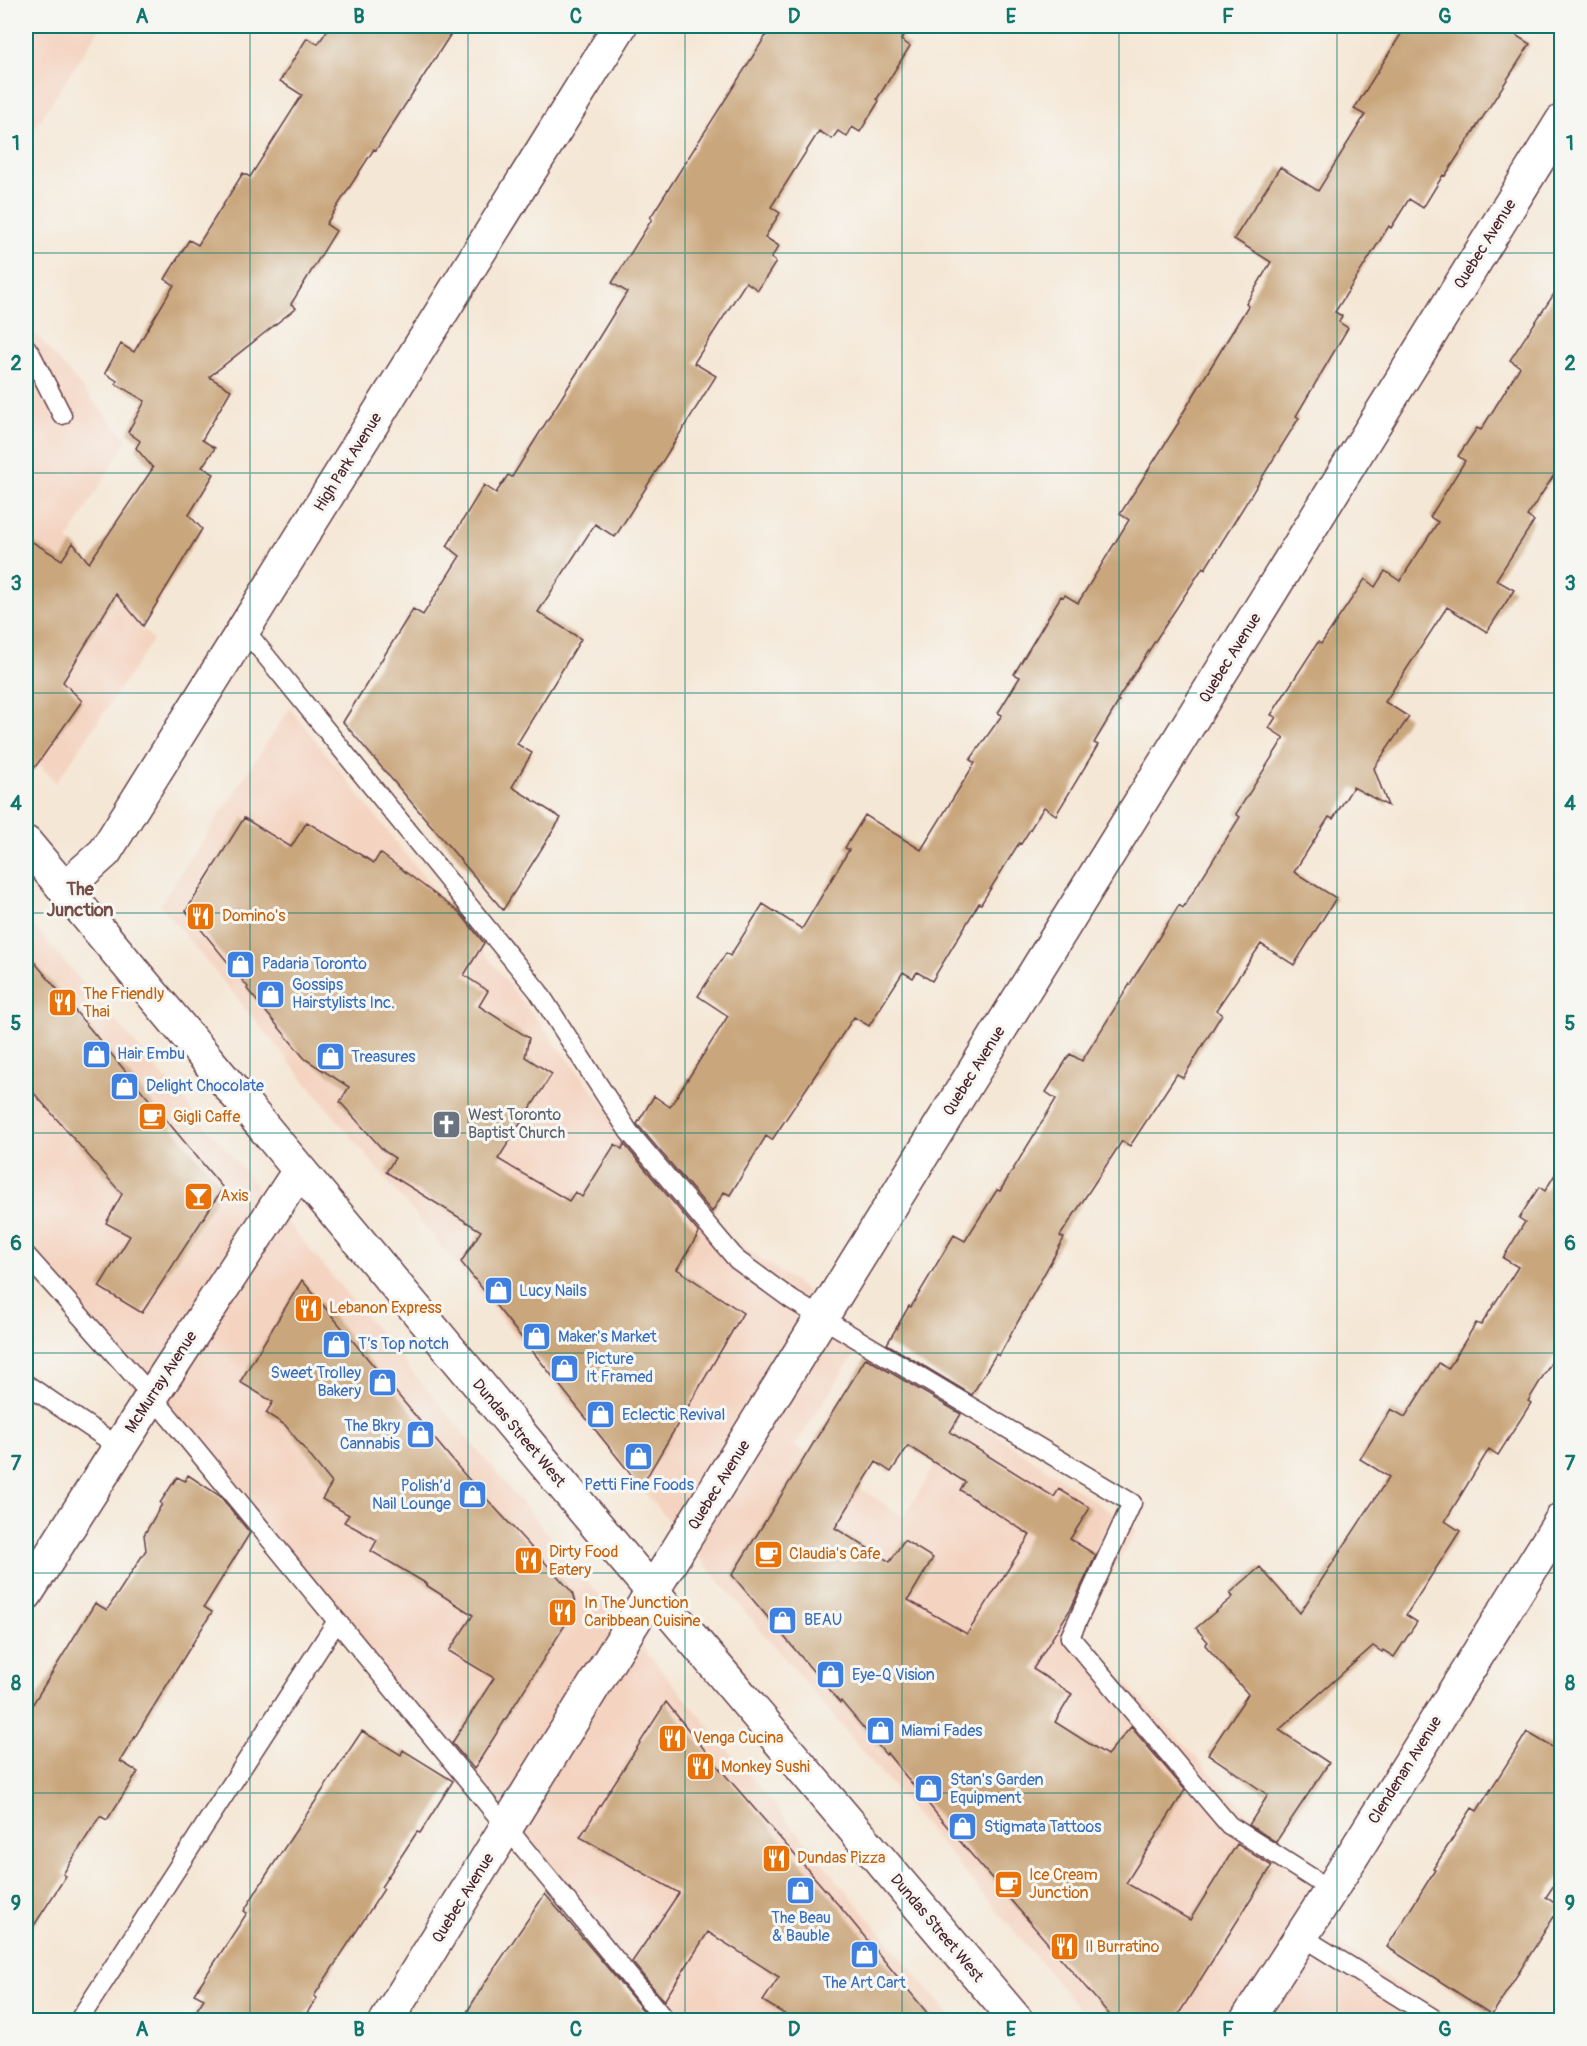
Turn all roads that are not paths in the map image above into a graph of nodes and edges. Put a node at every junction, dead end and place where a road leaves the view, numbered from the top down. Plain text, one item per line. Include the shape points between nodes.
1 (620, 26) edge
2 (1562, 121) edge
3 (26, 348) edge
4 (62, 415) dead end
5 (244, 628) junction
6 (26, 843) edge
7 (64, 889) junction
8 (299, 1171) junction
9 (26, 1255) edge
10 (821, 1318) junction
11 (26, 1384) edge
12 (152, 1396) junction
13 (120, 1447) junction
14 (1562, 1519) edge
15 (653, 1592) junction
16 (26, 1594) edge
17 (338, 1621) junction
18 (507, 1827) junction
19 (1331, 1890) junction
20 (1301, 1936) junction
21 (79, 2020) edge
22 (387, 2020) edge
23 (665, 2020) edge
24 (1016, 2020) edge
25 (1247, 2020) edge
26 (1436, 2020) edge

1 - 5 street, High Park Avenue
2 - 10 street, Quebec Avenue
3 - 4 lane
5 - 7 street, High Park Avenue via 105,852
5 - 10 lane via 538,991 629,1132 737,1260
6 - 7 street, Dundas Street West
7 - 8 street, Dundas Street West
8 - 12 street, McMurray Avenue
8 - 15 street, Dundas Street West
9 - 12 lane
10 - 15 street, Quebec Avenue
10 - 19 lane via 1132,1503 1070,1637 1229,1825
11 - 13 lane
12 - 13 street, McMurray Avenue
12 - 17 lane
13 - 16 street, McMurray Avenue
14 - 19 street, Clendenan Avenue
15 - 18 street, Quebec Avenue
15 - 24 street, Dundas Street West
17 - 18 lane
17 - 21 lane
18 - 22 street, Quebec Avenue
18 - 23 lane
19 - 20 street, Clendenan Avenue
20 - 25 street, Clendenan Avenue
20 - 26 lane

